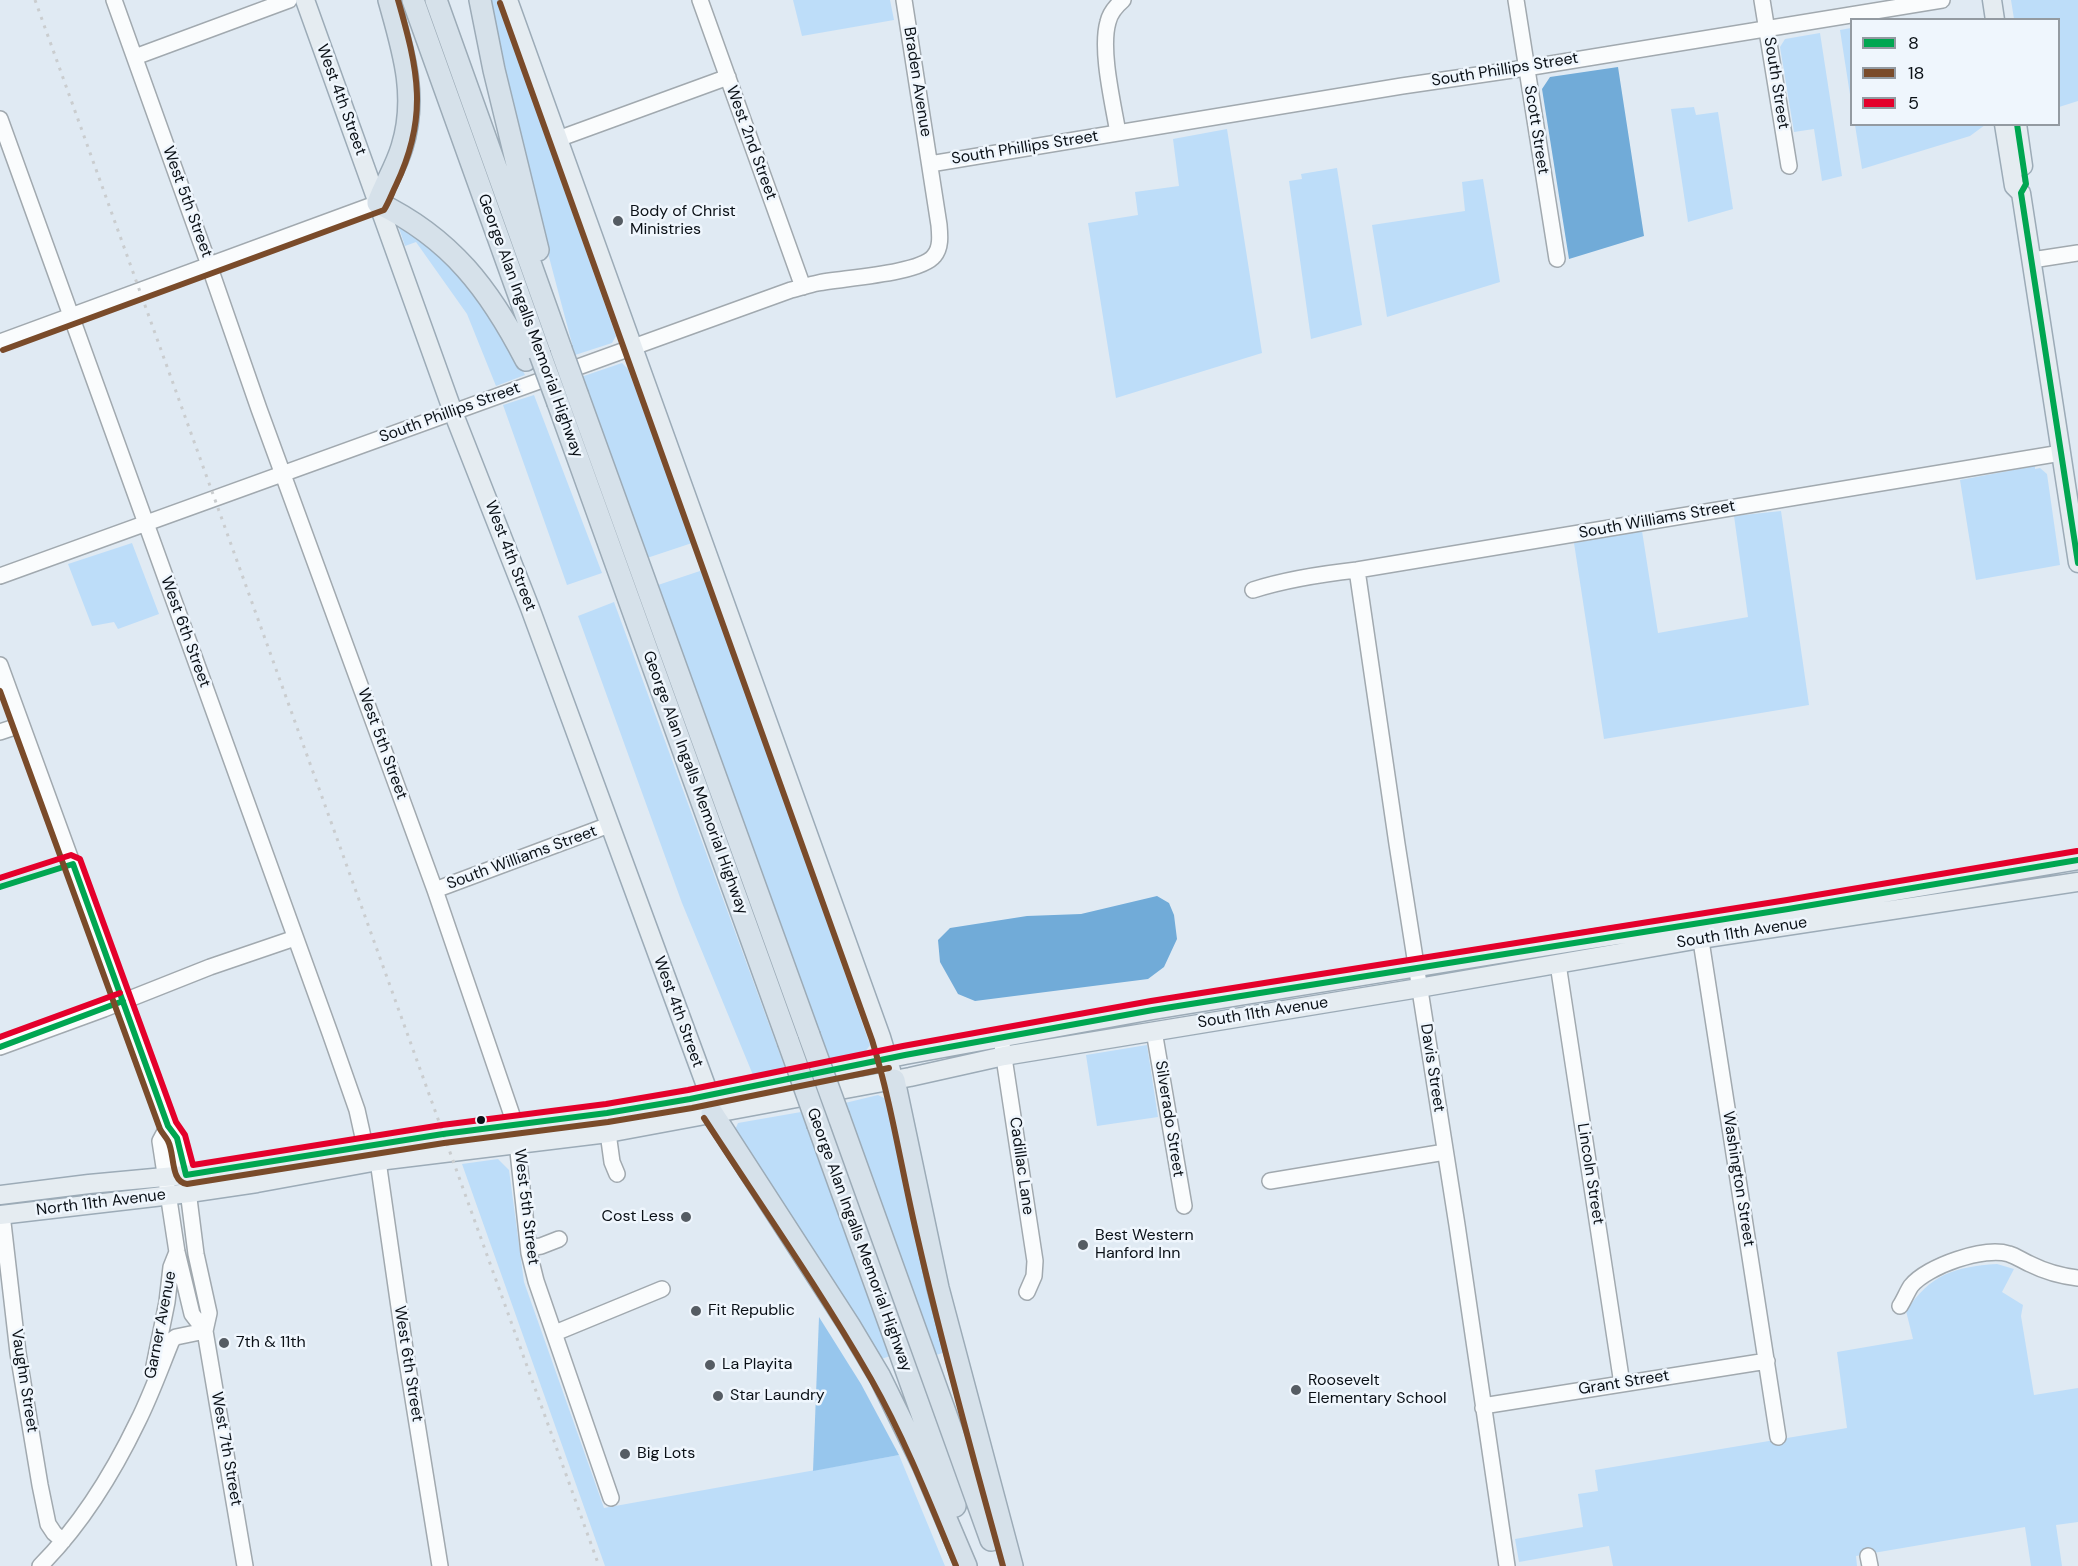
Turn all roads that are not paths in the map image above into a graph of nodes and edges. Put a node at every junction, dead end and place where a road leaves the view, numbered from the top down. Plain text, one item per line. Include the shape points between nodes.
1 (114, 0) edge
2 (289, 0) edge
3 (305, 0) edge
4 (389, 0) edge
5 (413, 0) edge
6 (436, 0) edge
7 (480, 0) edge
8 (508, 0) edge
9 (700, 0) edge
10 (904, 0) edge
11 (1124, 0) edge
12 (1516, 0) edge
13 (1762, 0) edge
14 (1942, 0) edge
15 (1992, 0) edge
16 (1995, 18) edge
17 (1767, 28) junction
18 (135, 57) junction
19 (1526, 68) junction
20 (728, 77) junction
21 (0, 119) edge
22 (2004, 126) edge
23 (2017, 126) edge
24 (1118, 133) junction
25 (558, 139) junction
26 (930, 164) junction
27 (1790, 166) dead end
28 (2021, 193) junction
29 (378, 203) junction
30 (2078, 253) edge
31 (1557, 260) dead end
32 (2032, 260) junction
33 (209, 265) junction
34 (803, 286) junction
35 (71, 316) junction
36 (0, 342) edge
37 (560, 346) junction
38 (633, 346) junction
39 (533, 357) junction
40 (561, 402) junction
41 (453, 412) junction
42 (2061, 453) junction
43 (283, 473) junction
44 (146, 523) junction
45 (2078, 561) edge
46 (1357, 570) junction
47 (0, 576) edge
48 (1253, 590) dead end
49 (0, 665) edge
50 (21, 725) junction
51 (0, 732) edge
52 (609, 825) junction
53 (2078, 860) edge
54 (2078, 882) edge
55 (435, 890) junction
56 (1699, 930) junction
57 (295, 938) junction
58 (1558, 964) junction
59 (1416, 967) junction
60 (1419, 988) junction
61 (123, 1001) junction
62 (1154, 1031) junction
63 (0, 1047) edge
64 (1003, 1047) junction
65 (887, 1059) junction
66 (894, 1080) junction
67 (711, 1104) junction
68 (515, 1124) junction
69 (168, 1126) junction
70 (608, 1133) junction
71 (436, 1135) junction
72 (517, 1144) junction
73 (365, 1146) junction
74 (450, 1152) joint
75 (1445, 1152) junction
76 (378, 1161) junction
77 (617, 1174) dead end
78 (167, 1176) junction
79 (278, 1179) junction
80 (1270, 1181) dead end
81 (187, 1184) junction
82 (1, 1193) edge
83 (169, 1194) junction
84 (1184, 1206) dead end
85 (1, 1214) edge
86 (559, 1239) dead end
87 (529, 1248) junction
88 (177, 1252) junction
89 (2078, 1278) edge
90 (662, 1289) dead end
91 (1027, 1292) dead end
92 (1900, 1306) dead end
93 (205, 1331) junction
94 (555, 1333) junction
95 (1767, 1361) junction
96 (1622, 1383) junction
97 (147, 1398) junction
98 (1483, 1408) junction
99 (1778, 1437) dead end
100 (611, 1498) dead end
101 (63, 1541) junction
102 (40, 1566) edge
103 (245, 1566) edge
104 (440, 1566) edge
105 (966, 1566) edge
106 (977, 1566) edge
107 (1000, 1566) edge
108 (1012, 1566) edge
109 (1507, 1566) edge

1 - 18 street, West 5th Street
2 - 18 street
3 - 29 main road, West 4th Street
4 - 29 highway via 407,70 410,110 400,155
5 - 39 highway, George Alan Ingalls Memorial Highway
6 - 37 highway, George Alan Ingalls Memorial Highway
7 - 37 highway
8 - 25 main road
9 - 20 street, West 2nd Street
10 - 26 street, Braden Avenue
11 - 24 street via 1110,15 1106,30
12 - 19 street, Scott Street
13 - 17 street, South Street
14 - 17 street, South Phillips Street
15 - 16 main road
17 - 19 street, South Phillips Street
17 - 27 street, South Street
18 - 33 street, West 5th Street
19 - 24 street, South Phillips Street
19 - 31 street, Scott Street
20 - 25 street
20 - 34 street, West 2nd Street
21 - 35 street, West 6th Street
22 - 28 main road via 2014,186
23 - 28 main road via 2026,184
24 - 26 street, South Phillips Street
25 - 38 main road
26 - 34 street, South Phillips Street via 940,240 932,259 912,268
28 - 32 main road
29 - 33 street
29 - 39 highway via 418,225 460,262
29 - 41 main road, West 4th Street
30 - 32 street
32 - 42 main road
33 - 35 street
33 - 43 street, West 5th Street
34 - 38 street, South Phillips Street
35 - 36 street
35 - 44 street, West 6th Street
37 - 40 highway, George Alan Ingalls Memorial Highway, bridge
38 - 41 street, South Phillips Street
38 - 65 main road
39 - 40 highway, George Alan Ingalls Memorial Highway, bridge
40 - 106 highway, George Alan Ingalls Memorial Highway, bridge via 607,541
40 - 107 highway, George Alan Ingalls Memorial Highway, bridge via 627,531
41 - 43 street, South Phillips Street
41 - 52 main road, West 4th Street
42 - 45 main road
42 - 46 street, South Williams Street
43 - 44 street, South Phillips Street
43 - 55 street, West 5th Street
44 - 47 street, South Phillips Street
44 - 57 street, West 6th Street
46 - 48 street, South Williams Street via 1315,575
46 - 59 street, Davis Street
49 - 50 street, West 7th Street
50 - 51 street
50 - 61 street, West 7th Street
52 - 55 street, South Williams Street
52 - 67 main road, West 4th Street
53 - 56 main road, South 11th Avenue via 1788,909
54 - 56 main road, South 11th Avenue
55 - 68 street, West 5th Street
56 - 58 main road, South 11th Avenue
56 - 59 main road, South 11th Avenue
56 - 95 street, Washington Street
57 - 61 street
57 - 73 street, West 6th Street via 357,1110
58 - 60 main road, South 11th Avenue
58 - 96 street, Lincoln Street
59 - 60 street, Davis Street
59 - 64 main road, South 11th Avenue via 1153,1010
60 - 62 main road, South 11th Avenue
60 - 75 street, Davis Street
61 - 63 street
61 - 69 street, West 7th Street
62 - 64 main road, South 11th Avenue
62 - 84 street, Silverado Street
64 - 65 main road, South 11th Avenue
64 - 66 main road, South 11th Avenue
64 - 91 street, Cadillac Lane via 1035,1261
65 - 66 main road
65 - 67 main road, South 11th Avenue
66 - 67 main road, South 11th Avenue
66 - 108 highway via 938,1288
67 - 68 main road, South 11th Avenue via 690,1100
67 - 70 main road, South 11th Avenue
67 - 105 highway via 880,1377
68 - 71 main road, South 11th Avenue
68 - 72 street, West 5th Street
69 - 78 street, West 7th Street via 160,1141
69 - 81 street, West 7th Street via 177,1138
70 - 72 main road, South 11th Avenue
70 - 77 street
71 - 73 main road, North 11th Avenue
71 - 76 main road via 427,1144 390,1149
72 - 74 main road, South 11th Avenue
72 - 87 street, West 5th Street
73 - 79 main road via 359,1157 294,1166
73 - 81 main road, North 11th Avenue
74 - 76 main road, North 11th Avenue
75 - 80 street
75 - 98 street, Davis Street
76 - 79 main road, North 11th Avenue
76 - 104 street, West 6th Street
78 - 81 main road, North 11th Avenue
78 - 82 main road, North 11th Avenue
78 - 83 street, West 7th Street
79 - 81 main road, North 11th Avenue
81 - 83 main road, North 11th Avenue
81 - 93 street, West 7th Street via 208,1313
83 - 85 main road, North 11th Avenue
83 - 88 street, West 7th Street
85 - 101 street, Vaughn Street via 40,1485 48,1524
86 - 87 street
87 - 94 street, West 5th Street
88 - 93 street, West 7th Street via 192,1314
88 - 97 street, Garner Avenue
89 - 92 street via 2047,1272 2006,1253 1990,1253 1936,1267 1912,1284
90 - 94 street
93 - 97 street, Garner Avenue via 172,1340
93 - 103 street, West 7th Street
94 - 100 street, West 5th Street via 591,1422
95 - 96 street, Grant Street
95 - 99 street, Washington Street
96 - 98 street, Grant Street
97 - 101 street, Garner Avenue via 114,1468
98 - 109 street, Davis Street
101 - 102 street, Garner Avenue

